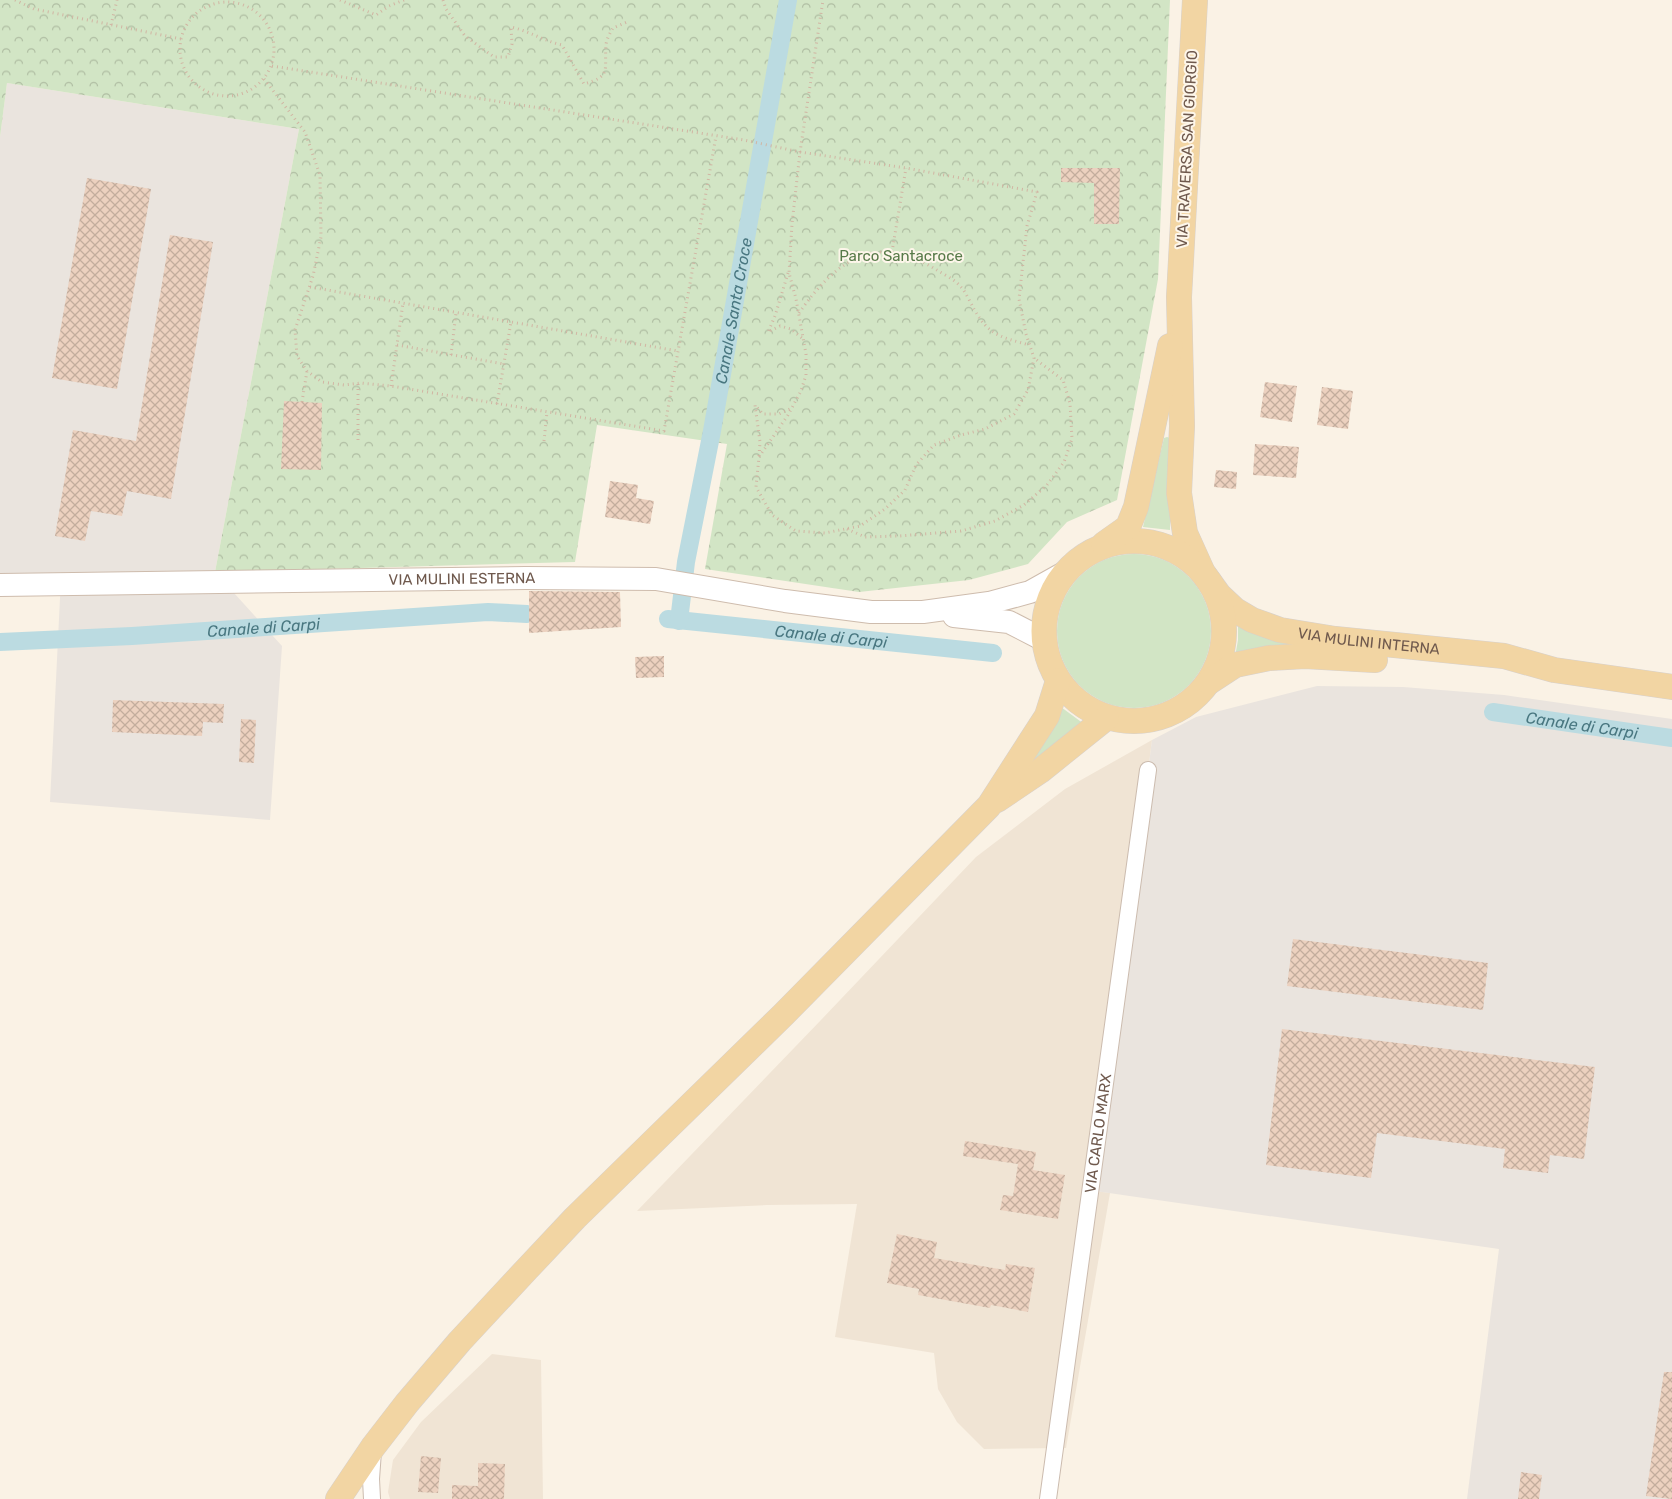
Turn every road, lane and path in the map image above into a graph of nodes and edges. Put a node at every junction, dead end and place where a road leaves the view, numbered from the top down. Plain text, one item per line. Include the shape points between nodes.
1 (15, 0) edge
2 (117, 0) edge
3 (340, 0) edge
4 (404, 0) edge
5 (443, 0) edge
6 (823, 0) edge
7 (1195, 0) edge
8 (627, 22) dead end
9 (111, 25) junction
10 (181, 39) junction
11 (272, 66) junction
12 (264, 79) junction
13 (716, 136) junction
14 (800, 152) junction
15 (906, 168) junction
16 (892, 252) junction
17 (789, 273) junction
18 (310, 288) junction
19 (1179, 297) junction
20 (402, 303) junction
21 (456, 313) junction
22 (799, 313) junction
23 (511, 322) junction
24 (803, 340) junction
25 (397, 345) junction
26 (1030, 345) junction
27 (678, 351) junction
28 (450, 355) junction
29 (1034, 358) junction
30 (504, 364) junction
31 (307, 371) junction
32 (358, 384) junction
33 (391, 386) junction
34 (302, 402) dead end
35 (497, 404) junction
36 (791, 408) junction
37 (547, 412) junction
38 (358, 440) dead end
39 (544, 441) dead end
40 (760, 457) junction
41 (847, 529) junction
42 (1096, 549) junction
43 (1064, 573) junction
44 (1203, 573) junction
45 (0, 585) edge
46 (923, 612) junction
47 (1044, 640) junction
48 (1554, 670) junction
49 (1058, 681) junction
50 (1208, 682) junction
51 (1672, 687) edge
52 (1106, 718) junction
53 (1148, 770) dead end
54 (989, 806) junction
55 (374, 1447) junction
56 (338, 1499) edge
57 (372, 1499) edge
58 (1048, 1499) edge

1 - 9 path via 34,9
2 - 9 path
3 - 4 path via 376,15
5 - 8 path via 465,36 494,57 508,56 512,44 511,27 523,30 562,45 584,84 598,80 607,68 606,44 613,28
6 - 14 path
7 - 19 main road, VIA TRAVERSA SAN GIORGIO
9 - 10 path
10 - 11 path via 197,13 210,5 241,3 266,21 273,35
10 - 12 path via 180,55 185,70 194,83 207,92 238,96 252,90
11 - 12 path
11 - 13 path
12 - 18 path via 305,132 320,175 320,237
13 - 14 path
13 - 27 path
14 - 15 path
14 - 17 path
15 - 16 path
15 - 26 path via 1037,192 1027,226 1019,298
16 - 22 path via 862,254 834,271
16 - 26 path via 921,260 960,286 981,323 999,336
17 - 22 path
17 - 24 path via 768,332 780,326 792,329
18 - 20 path
18 - 31 path via 295,330 297,356
19 - 42 main road, VIA TRAVERSA SAN GIORGIO via 1136,507 1128,527
19 - 44 main road, VIA TRAVERSA SAN GIORGIO via 1182,426 1179,493 1184,533
20 - 21 path
20 - 25 path
21 - 23 path
21 - 28 path
22 - 24 path
23 - 27 path
23 - 30 path
24 - 36 path via 806,375
25 - 28 path
25 - 33 path
26 - 29 path
27 - 37 path via 664,431
28 - 30 path
29 - 41 path via 1028,390 1014,414 985,429 934,446 916,465 905,490 860,526
29 - 41 path via 1063,380 1070,403 1072,439 1064,462 1046,485 1024,505 995,521 961,531 865,537
30 - 35 path
31 - 32 path via 322,382
31 - 34 path
32 - 33 path
32 - 38 path
33 - 35 path
35 - 37 path
36 - 40 path
36 - 40 path via 779,414 764,414 755,405
37 - 39 path
40 - 41 path via 756,487 772,515 796,531 825,533
42 - 43 main road, VIA TRAVERSA SAN GIORGIO
42 - 44 main road via 1128,541 1162,545 1184,556
43 - 46 main road, VIA MULINI ESTERNA via 1030,592 989,603
43 - 47 main road via 1052,593 1045,616
44 - 48 main road, VIA MULINI INTERNA via 1235,610 1280,630 1335,639 1504,656
44 - 50 main road via 1216,593 1224,615 1225,639 1220,662
45 - 46 main road, VIA MULINI ESTERNA via 508,578 656,580 871,612
46 - 47 main road, VIA MULINI ESTERNA via 1009,622
47 - 49 main road via 1048,662
48 - 50 main road, VIA MULINI INTERNA via 1506,673 1360,658 1305,656 1269,658 1235,665
48 - 51 main road, VIA MULINI INTERNA
49 - 52 main road via 1079,704
49 - 54 main road via 1047,716
50 - 52 main road via 1188,702 1162,716 1136,721
52 - 54 main road via 1040,771
53 - 58 street, VIA CARLO MARX
54 - 55 main road via 783,1015 575,1218 460,1341
55 - 56 main road
55 - 57 street

